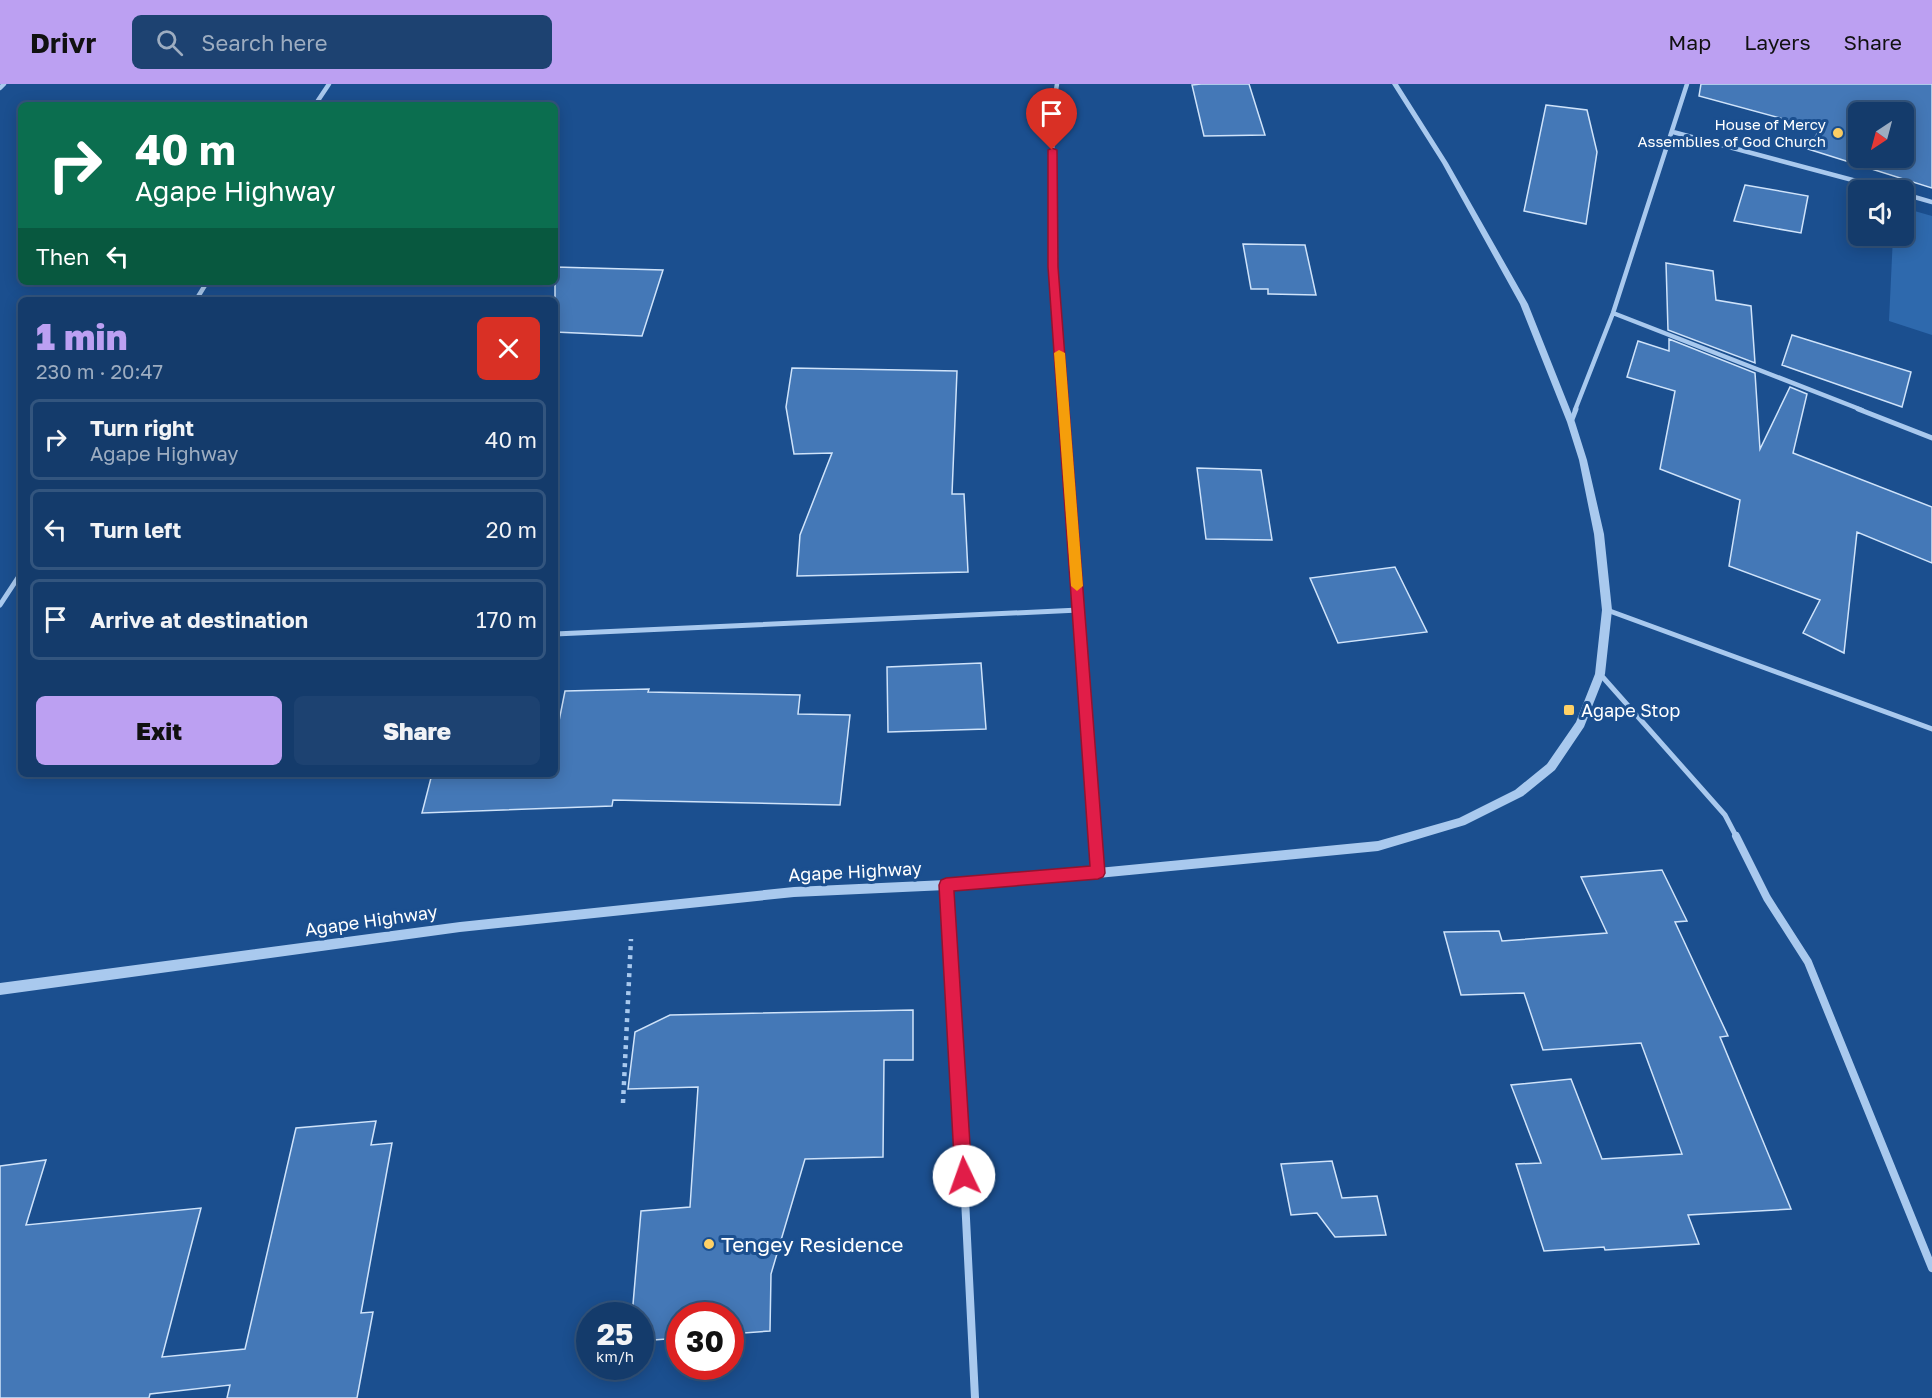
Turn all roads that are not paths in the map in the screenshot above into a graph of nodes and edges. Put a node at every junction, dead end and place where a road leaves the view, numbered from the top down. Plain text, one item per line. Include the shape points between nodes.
1 (4, 84) edge
2 (329, 84) edge
3 (1057, 84) edge
4 (1395, 84) edge
5 (1687, 84) edge
6 (0, 88) edge
7 (317, 102) edge
8 (1674, 132) junction
9 (1853, 180) edge
10 (1914, 197) edge
11 (1932, 202) edge
12 (1613, 314) junction
13 (1571, 422) junction
14 (1932, 438) edge
15 (18, 578) edge
16 (0, 605) edge
17 (1079, 610) junction
18 (1607, 610) junction
19 (558, 634) edge
20 (1600, 674) junction
21 (1932, 729) edge
22 (1098, 873) junction
23 (946, 885) junction
24 (0, 989) edge
25 (1932, 1268) edge
26 (975, 1398) edge

1 - 6 street
2 - 7 street
3 - 17 street via 1052,114 1053,267
4 - 13 street, Agape Highway via 1445,163 1524,304
5 - 8 street
8 - 9 street
8 - 12 street
10 - 11 street
12 - 13 street
12 - 14 street
13 - 18 street, Agape Highway via 1599,534
15 - 16 street
17 - 19 street
17 - 22 street
18 - 20 street, Agape Highway
18 - 21 street
20 - 22 street, Agape Highway via 1580,724 1551,766 1518,793 1461,822 1378,846
20 - 25 street via 1725,815 1767,898 1808,962
22 - 23 street, Agape Highway
23 - 24 street, Agape Highway via 794,892 460,927
23 - 26 street

